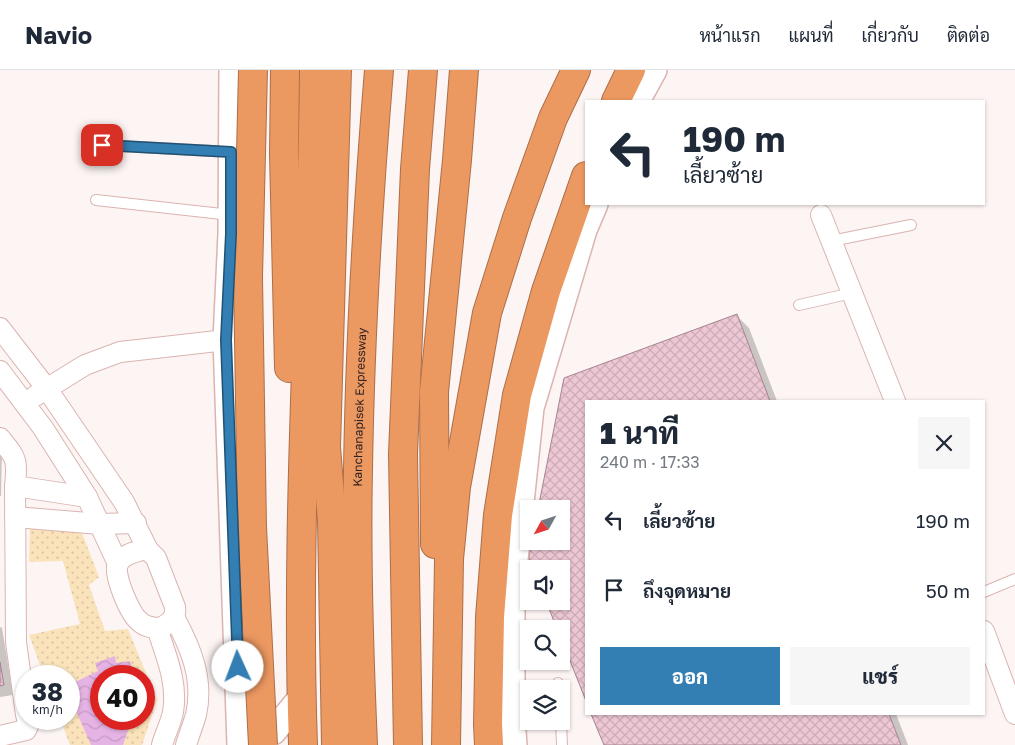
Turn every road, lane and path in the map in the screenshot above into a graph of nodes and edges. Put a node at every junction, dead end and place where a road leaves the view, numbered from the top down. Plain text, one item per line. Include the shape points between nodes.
1 (232, 70) edge
2 (253, 70) edge
3 (285, 70) edge
4 (314, 70) edge
5 (337, 70) edge
6 (379, 70) edge
7 (423, 70) edge
8 (464, 70) edge
9 (576, 70) edge
10 (631, 70) edge
11 (654, 70) edge
12 (616, 100) edge
13 (638, 100) edge
14 (102, 145) dead end
15 (231, 152) junction
16 (585, 179) edge
17 (96, 200) dead end
18 (595, 205) edge
19 (820, 210) edge
20 (231, 215) junction
21 (912, 225) dead end
22 (831, 241) junction
23 (852, 293) junction
24 (799, 305) dead end
25 (0, 328) edge
26 (226, 340) junction
27 (0, 371) edge
28 (47, 389) junction
29 (895, 400) edge
30 (25, 403) junction
31 (0, 438) edge
32 (302, 492) junction
33 (87, 496) junction
34 (11, 502) edge
35 (136, 523) junction
36 (100, 524) junction
37 (148, 550) junction
38 (118, 564) junction
39 (1015, 579) edge
40 (985, 592) edge
41 (174, 617) junction
42 (157, 628) junction
43 (985, 634) edge
44 (19, 665) edge
45 (302, 698) junction
46 (1015, 714) edge
47 (26, 730) edge
48 (561, 730) edge
49 (0, 736) edge
50 (162, 745) edge
51 (186, 745) edge
52 (242, 745) edge
53 (263, 745) edge
54 (303, 745) edge
55 (336, 745) edge
56 (363, 745) edge
57 (408, 745) edge
58 (446, 745) edge
59 (489, 745) edge
60 (514, 745) edge
61 (562, 745) edge

1 - 15 street
2 - 53 highway, bridge via 248,297 252,527
3 - 32 highway via 289,362
4 - 32 highway
5 - 55 highway via 326,447 332,521
6 - 56 highway, Kanchanapisek Expressway via 370,176 358,470
7 - 57 highway via 415,169 402,454
8 - 58 highway via 434,392 437,635
9 - 58 highway via 552,118 517,218 488,313 472,396 454,505 449,559
10 - 12 highway
11 - 13 street
14 - 15 lane
15 - 20 street
16 - 59 highway via 546,291 517,394 498,515 490,617
17 - 20 lane
18 - 60 street via 584,230 531,408 512,588
19 - 22 street
20 - 26 street
21 - 22 lane
22 - 23 street
23 - 24 lane
23 - 29 street
25 - 28 street
26 - 28 street via 120,352 85,365
26 - 52 street
27 - 30 street
28 - 30 street
28 - 35 street
30 - 33 street
31 - 34 street via 16,460
32 - 45 highway
33 - 34 street
33 - 36 street
34 - 36 street
34 - 44 street
35 - 36 street
35 - 37 street
36 - 38 street
37 - 38 street via 126,556
37 - 41 street via 156,558 175,607
38 - 42 street via 116,574 133,615 146,626
39 - 40 lane
41 - 42 street
41 - 51 street via 188,642 196,672 196,714
42 - 50 street via 173,674 174,693 173,713
43 - 46 street
45 - 52 street via 273,732
45 - 54 highway
47 - 49 street
48 - 61 lane

